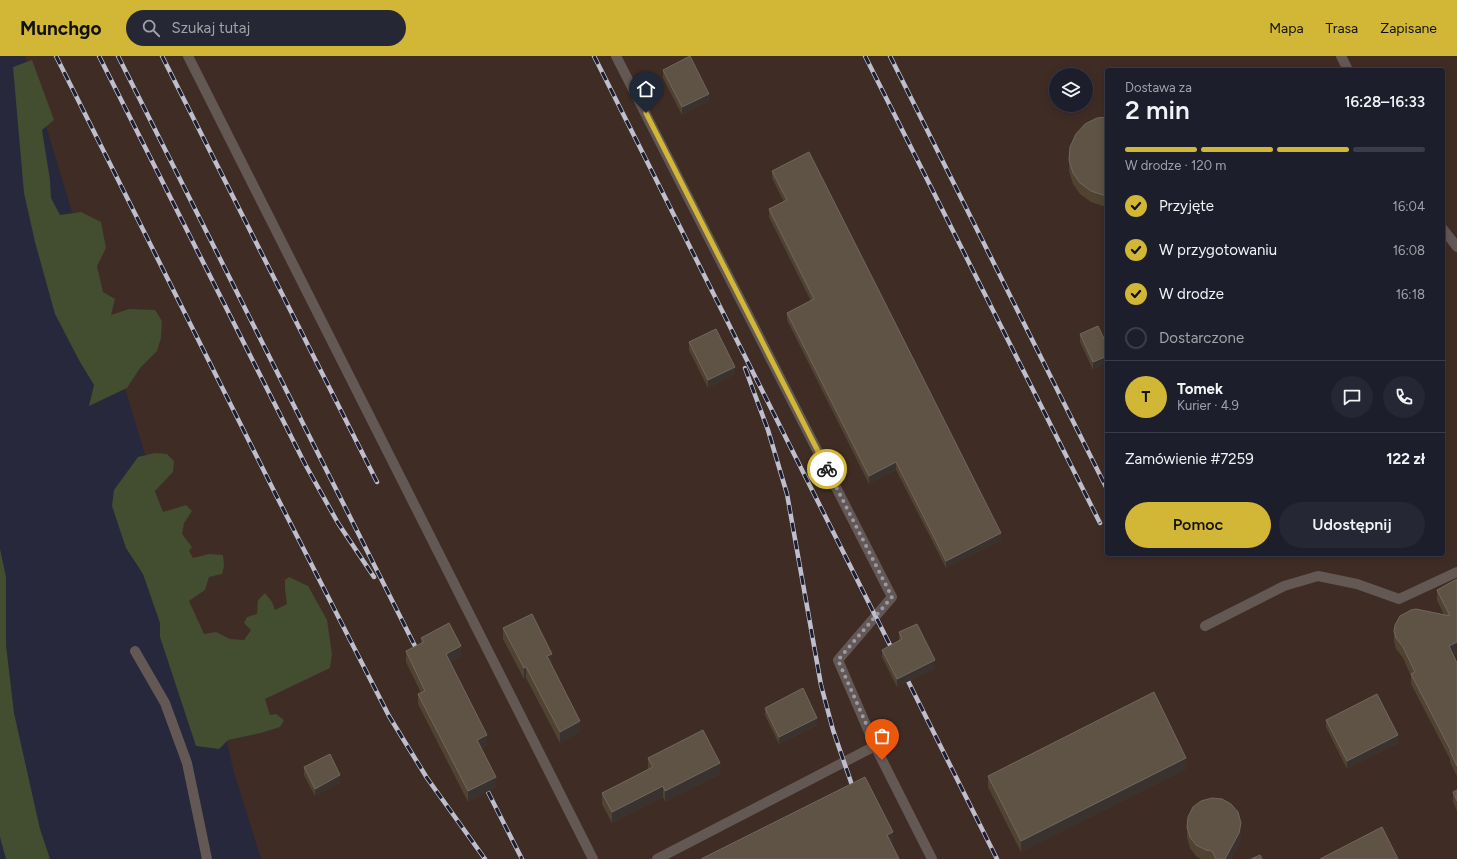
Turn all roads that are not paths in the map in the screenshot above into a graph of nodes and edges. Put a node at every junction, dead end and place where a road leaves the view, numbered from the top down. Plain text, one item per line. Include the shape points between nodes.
1 (188, 56) edge
2 (616, 56) edge
3 (1340, 56) edge
4 (1347, 68) edge
5 (1445, 232) edge
6 (1457, 247) edge
7 (1457, 572) edge
8 (1205, 626) dead end
9 (135, 651) dead end
10 (874, 746) junction
11 (207, 859) edge
12 (593, 859) edge
13 (657, 859) edge
14 (932, 859) edge

1 - 12 lane
2 - 10 lane via 892,597 838,660
3 - 4 lane
5 - 6 lane
7 - 8 lane via 1399,599 1357,584 1318,576 1284,586
9 - 11 lane via 165,703 187,763
10 - 13 lane
10 - 14 lane

